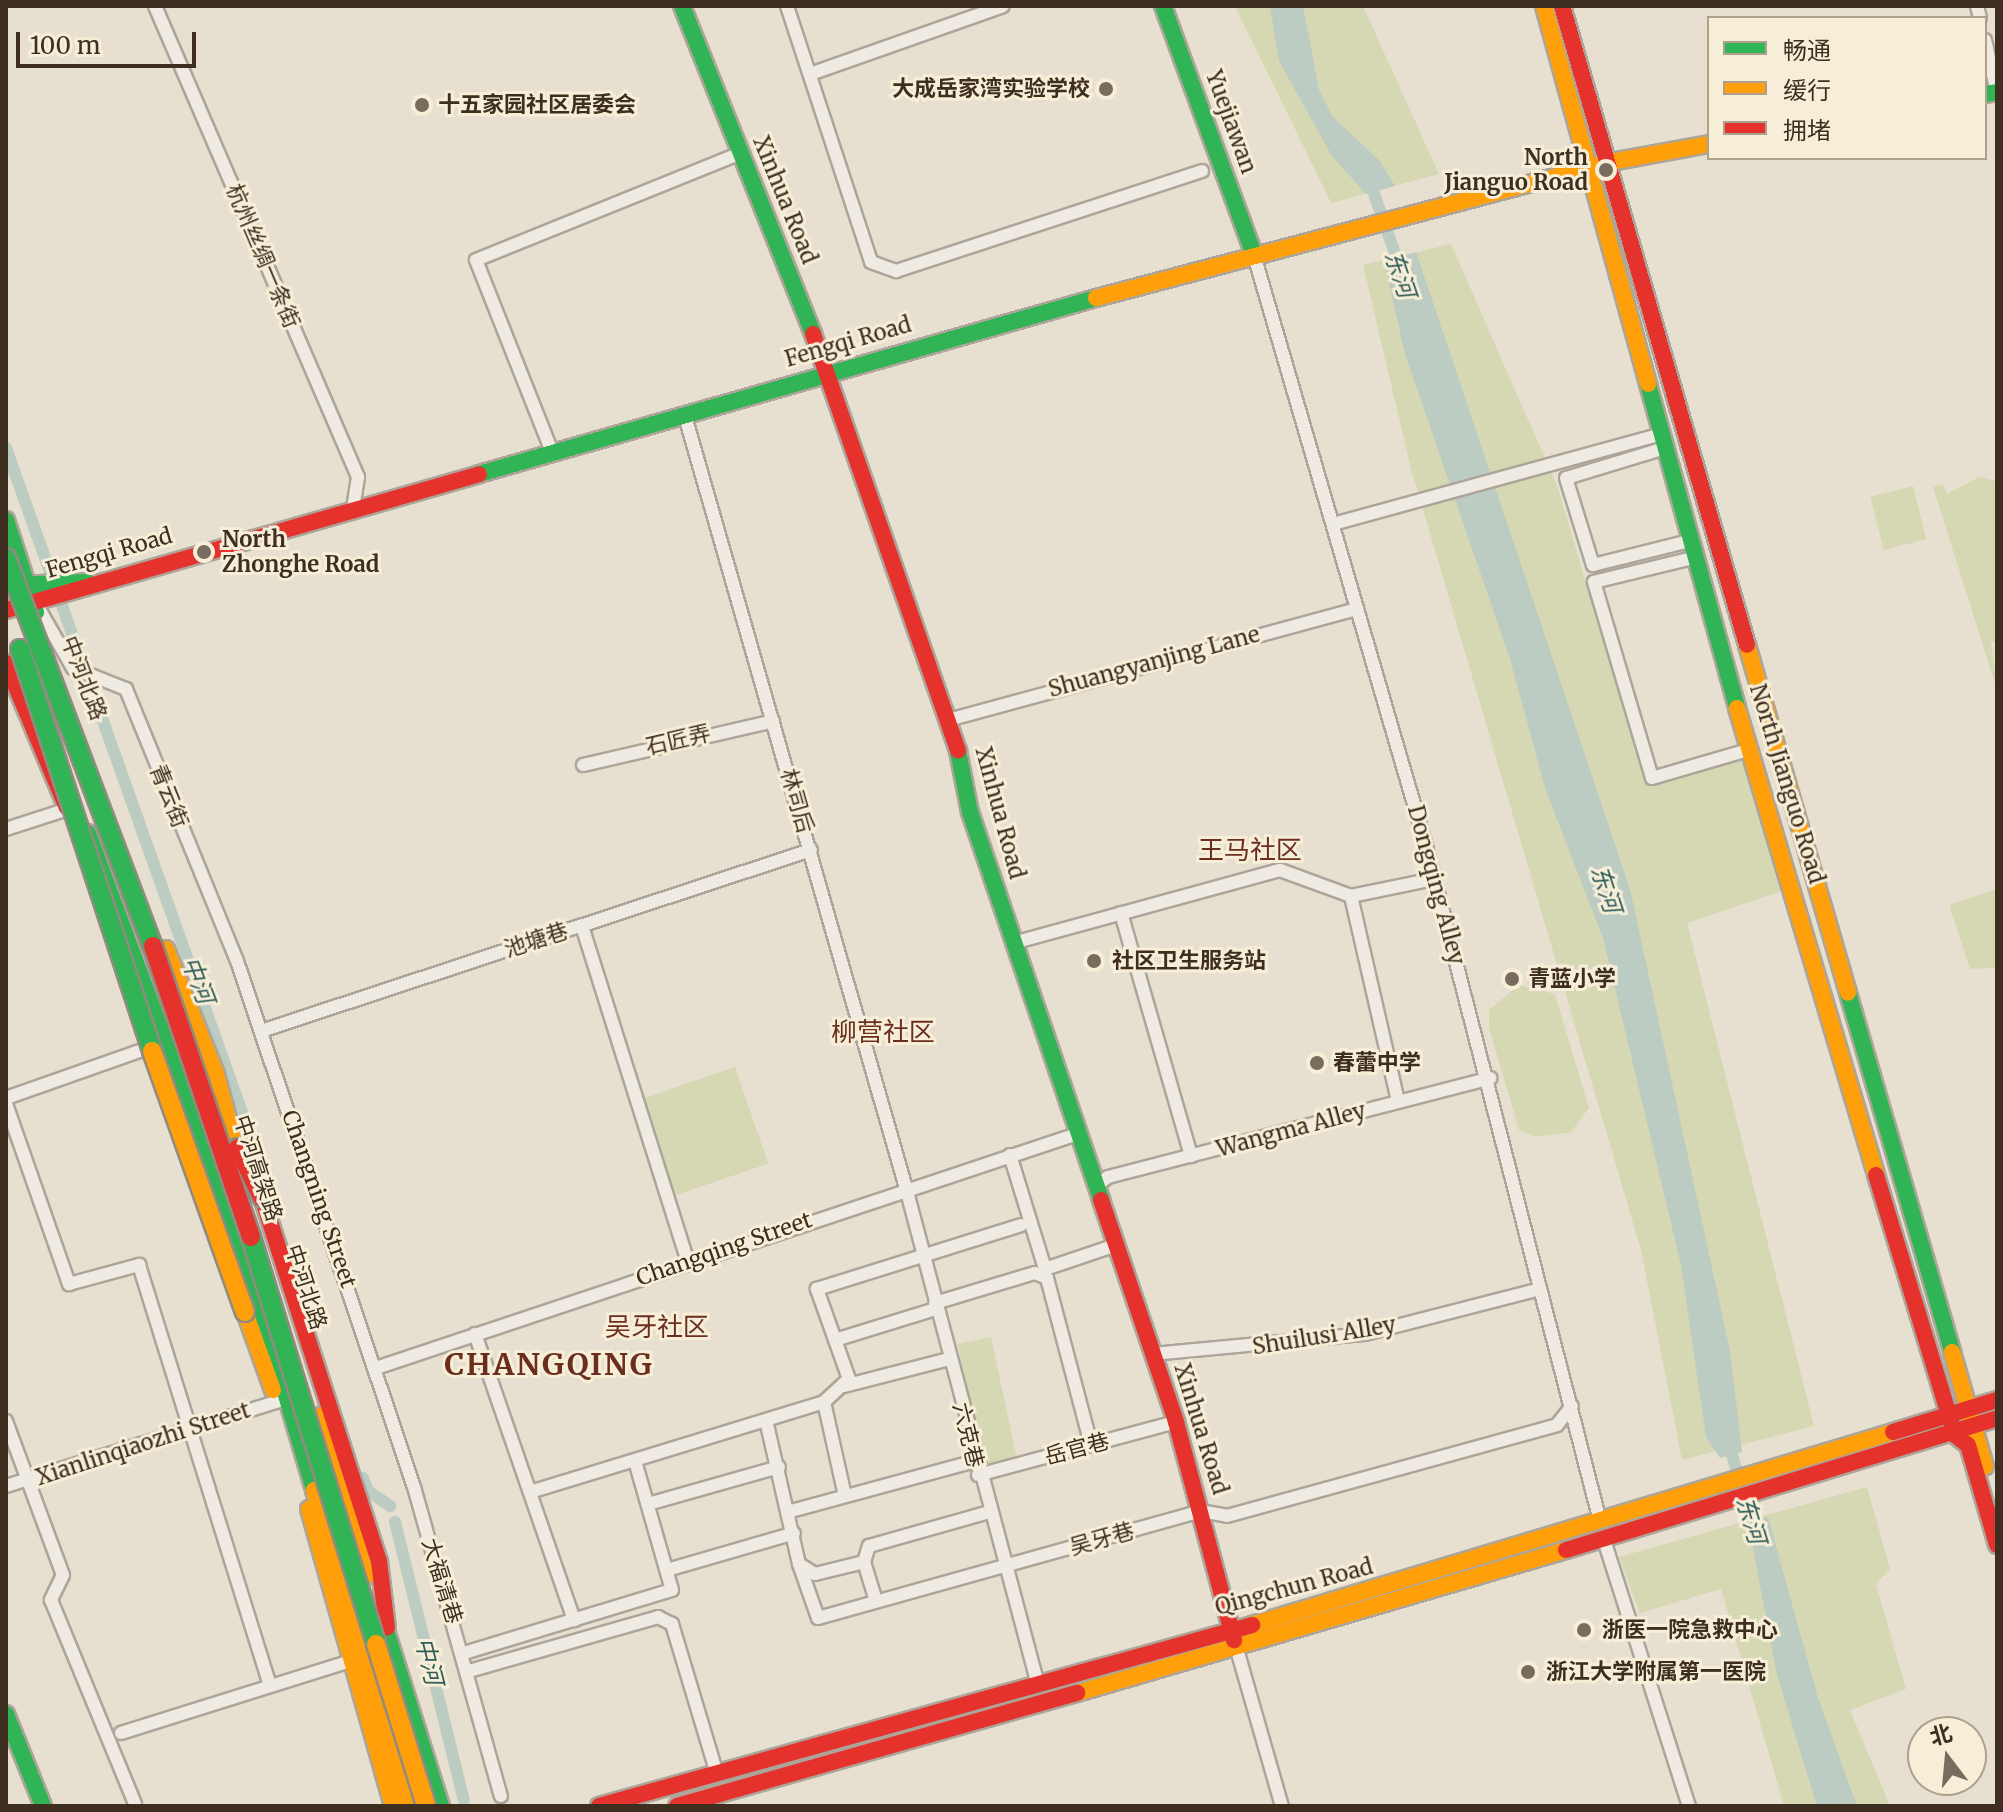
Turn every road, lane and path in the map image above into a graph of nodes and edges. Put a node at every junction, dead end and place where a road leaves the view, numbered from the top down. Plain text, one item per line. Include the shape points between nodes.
1 (155, 6) edge
2 (682, 6) edge
3 (787, 6) edge
4 (1003, 6) edge
5 (1163, 6) edge
6 (1544, 6) edge
7 (1562, 6) edge
8 (1987, 49) edge
9 (813, 73) junction
10 (1997, 92) edge
11 (1707, 144) edge
12 (741, 153) junction
13 (1603, 165) junction
14 (1202, 171) dead end
15 (1254, 255) junction
16 (828, 371) junction
17 (685, 416) junction
18 (1664, 441) junction
19 (552, 452) junction
20 (353, 508) junction
21 (6, 520) edge
22 (1333, 524) junction
23 (1695, 548) junction
24 (6, 558) edge
25 (6, 587) edge
26 (45, 588) junction
27 (6, 608) edge
28 (1357, 609) junction
29 (6, 663) edge
30 (952, 719) junction
31 (773, 721) junction
32 (1748, 750) junction
33 (583, 765) dead end
34 (66, 772) junction
35 (68, 809) junction
36 (6, 829) edge
37 (811, 850) junction
38 (1434, 879) junction
39 (1351, 896) junction
40 (1121, 913) junction
41 (582, 926) junction
42 (1013, 943) junction
43 (261, 1031) junction
44 (157, 1045) junction
45 (198, 1064) junction
46 (1490, 1078) junction
47 (6, 1101) edge
48 (1398, 1102) junction
49 (1074, 1135) junction
50 (1010, 1155) junction
51 (1191, 1156) junction
52 (1095, 1187) junction
53 (906, 1188) junction
54 (1021, 1225) dead end
55 (1116, 1245) junction
56 (922, 1253) junction
57 (688, 1262) junction
58 (1540, 1289) junction
59 (936, 1306) junction
60 (475, 1334) junction
61 (835, 1340) junction
62 (1153, 1354) junction
63 (949, 1359) junction
64 (376, 1368) junction
65 (843, 1386) junction
66 (1997, 1400) edge
67 (279, 1401) junction
68 (824, 1402) junction
69 (1572, 1406) junction
70 (1950, 1416) junction
71 (1972, 1418) junction
72 (1997, 1418) edge
73 (766, 1420) junction
74 (6, 1421) edge
75 (1176, 1422) junction
76 (190, 1432) junction
77 (1955, 1435) junction
78 (1091, 1445) junction
79 (635, 1461) junction
80 (975, 1461) junction
81 (779, 1467) junction
82 (978, 1475) junction
83 (32, 1480) junction
84 (6, 1486) edge
85 (530, 1492) junction
86 (845, 1496) junction
87 (648, 1504) junction
88 (1997, 1510) edge
89 (791, 1511) junction
90 (1200, 1511) junction
91 (989, 1512) junction
92 (1600, 1521) junction
93 (794, 1533) junction
94 (1604, 1540) junction
95 (1997, 1545) edge
96 (864, 1562) junction
97 (799, 1564) junction
98 (1005, 1567) junction
99 (667, 1570) junction
100 (876, 1601) junction
101 (574, 1620) junction
102 (387, 1628) junction
103 (1233, 1637) junction
104 (464, 1653) junction
105 (351, 1661) junction
106 (469, 1671) junction
107 (1037, 1681) junction
108 (269, 1682) junction
109 (6, 1714) edge
110 (121, 1733) dead end
111 (717, 1774) junction
112 (501, 1796) dead end
113 (135, 1804) dead end
114 (43, 1806) edge
115 (393, 1806) edge
116 (408, 1806) edge
117 (426, 1806) edge
118 (441, 1806) edge
119 (599, 1806) edge
120 (677, 1806) edge
121 (1282, 1806) edge
122 (1689, 1806) edge

1 - 20 street, 杭州丝绸一条街 via 358,477
2 - 12 main road, Xinhua Road
3 - 9 street
4 - 9 street
5 - 15 main road, Yuejiawan
6 - 13 main road, North Jianguo Road
7 - 13 main road, North Jianguo Road
8 - 10 street
9 - 14 street via 871,262 896,271
11 - 13 main road, Fengqi Road
12 - 16 main road, Xinhua Road
12 - 19 street via 476,260
13 - 15 main road, Fengqi Road
13 - 18 main road, North Jianguo Road
13 - 71 main road, North Jianguo Road
15 - 16 main road, Fengqi Road
15 - 22 street, Dongqing Alley
16 - 17 main road, Fengqi Road
16 - 30 main road, Xinhua Road
17 - 19 main road, Fengqi Road
17 - 31 street, 林司后
18 - 22 street
18 - 23 main road, North Jianguo Road
18 - 23 street via 1566,478 1593,565
19 - 20 main road, Fengqi Road
20 - 26 main road, Fengqi Road via 92,583
21 - 26 main road, 中河北路
22 - 28 street, Dongqing Alley
23 - 32 main road, North Jianguo Road
23 - 32 street via 1594,582 1652,778
24 - 45 main road, 中河高架路, bridge
25 - 26 main road
26 - 27 main road, Fengqi Road
26 - 43 street, 青云街 via 73,668 126,689
26 - 102 main road, 中河北路 via 47,653 216,1074
27 - 34 main road, 中河高架路, bridge
28 - 30 street, Shuangyanjing Lane
28 - 38 street, Dongqing Alley
29 - 35 main road
30 - 42 main road, Xinhua Road via 970,812
31 - 33 street, 石匠弄
31 - 37 street, 林司后
32 - 70 main road, North Jianguo Road
34 - 67 main road, bridge via 94,889
34 - 116 main road, 中河高架路 via 246,1260
35 - 36 street
35 - 44 main road
37 - 41 street, 池塘巷
37 - 53 street, 林司后
38 - 39 street
38 - 46 street, Dongqing Alley
39 - 40 street via 1280,870
39 - 48 street
40 - 42 street
40 - 51 street
41 - 43 street, 池塘巷
41 - 57 street
42 - 49 main road, Xinhua Road
43 - 64 street, Changning Street
44 - 47 street
44 - 67 main road via 223,1221
45 - 102 main road, bridge via 262,1197 379,1561
45 - 117 main road, 中河高架路, bridge
46 - 48 street, Wangma Alley
46 - 58 street, Dongqing Alley
47 - 76 street via 69,1284 139,1265
48 - 51 street, Wangma Alley
49 - 50 street, Changqing Street
49 - 52 main road, Xinhua Road
50 - 53 street, Changqing Street
50 - 55 street via 1045,1269
51 - 52 street, Wangma Alley via 1108,1177
52 - 55 main road, Xinhua Road
53 - 56 street, 六克巷
53 - 57 street, Changqing Street
54 - 56 street
55 - 62 main road, Xinhua Road
56 - 59 street, 六克巷
56 - 61 street via 817,1289
57 - 60 street, Changqing Street
58 - 62 street, Shuilusi Alley via 1365,1334
58 - 69 street, Dongqing Alley
59 - 61 street
59 - 63 street, 六克巷
59 - 78 street via 1035,1273 1047,1278
60 - 64 street, Changqing Street
60 - 85 street
61 - 65 street via 849,1379
62 - 75 main road, Xinhua Road
63 - 65 street
63 - 80 street, 六克巷
64 - 104 street, 大福清巷
65 - 68 street
66 - 71 main road, Qingchun Road
67 - 76 street, Xianlinqiaozhi Street
67 - 105 main road
68 - 73 street
68 - 86 street
69 - 90 street, 吴牙巷 via 1557,1425 1227,1516
69 - 92 street, Dongqing Alley
70 - 71 main road, Qingchun Road
70 - 77 main road, North Jianguo Road
70 - 92 main road, Qingchun Road
71 - 72 main road, Qingchun Road
71 - 77 main road, Qingchun Road
71 - 88 main road, North Jianguo Road
73 - 79 street
73 - 81 street
74 - 83 street
75 - 78 street, 岳官巷
75 - 90 main road, Xinhua Road
76 - 83 street, Xianlinqiaozhi Street
76 - 108 street
77 - 94 main road, Qingchun Road
77 - 95 main road, North Jianguo Road via 1968,1445
78 - 82 street, 岳官巷
79 - 85 street
79 - 87 street
80 - 82 street, 六克巷
80 - 86 street
81 - 87 street
81 - 89 street
82 - 91 street, 六克巷
83 - 84 street, Xianlinqiaozhi Street
83 - 113 street via 63,1575 51,1600
85 - 101 street
86 - 89 street
87 - 99 street
89 - 93 street
90 - 98 street, 吴牙巷
90 - 103 main road, Xinhua Road
91 - 96 street via 869,1546
91 - 98 street, 六克巷
92 - 103 main road, Qingchun Road
93 - 97 street
93 - 99 street
94 - 103 main road, Qingchun Road
94 - 122 street
96 - 97 street via 815,1574
96 - 100 street
97 - 100 street, 吴牙巷 via 818,1618
98 - 100 street, 吴牙巷
98 - 107 street, 六克巷
99 - 101 street via 672,1590
101 - 104 street
102 - 118 main road, 中河北路
103 - 107 main road, Qingchun Road
103 - 120 main road, Qingchun Road
103 - 121 street
104 - 106 street, 大福清巷
105 - 108 street
105 - 115 main road
106 - 111 street via 658,1617 672,1624
106 - 112 street, 大福清巷
107 - 111 main road, Qingchun Road
108 - 110 street
109 - 114 main road
111 - 119 main road, Qingchun Road

